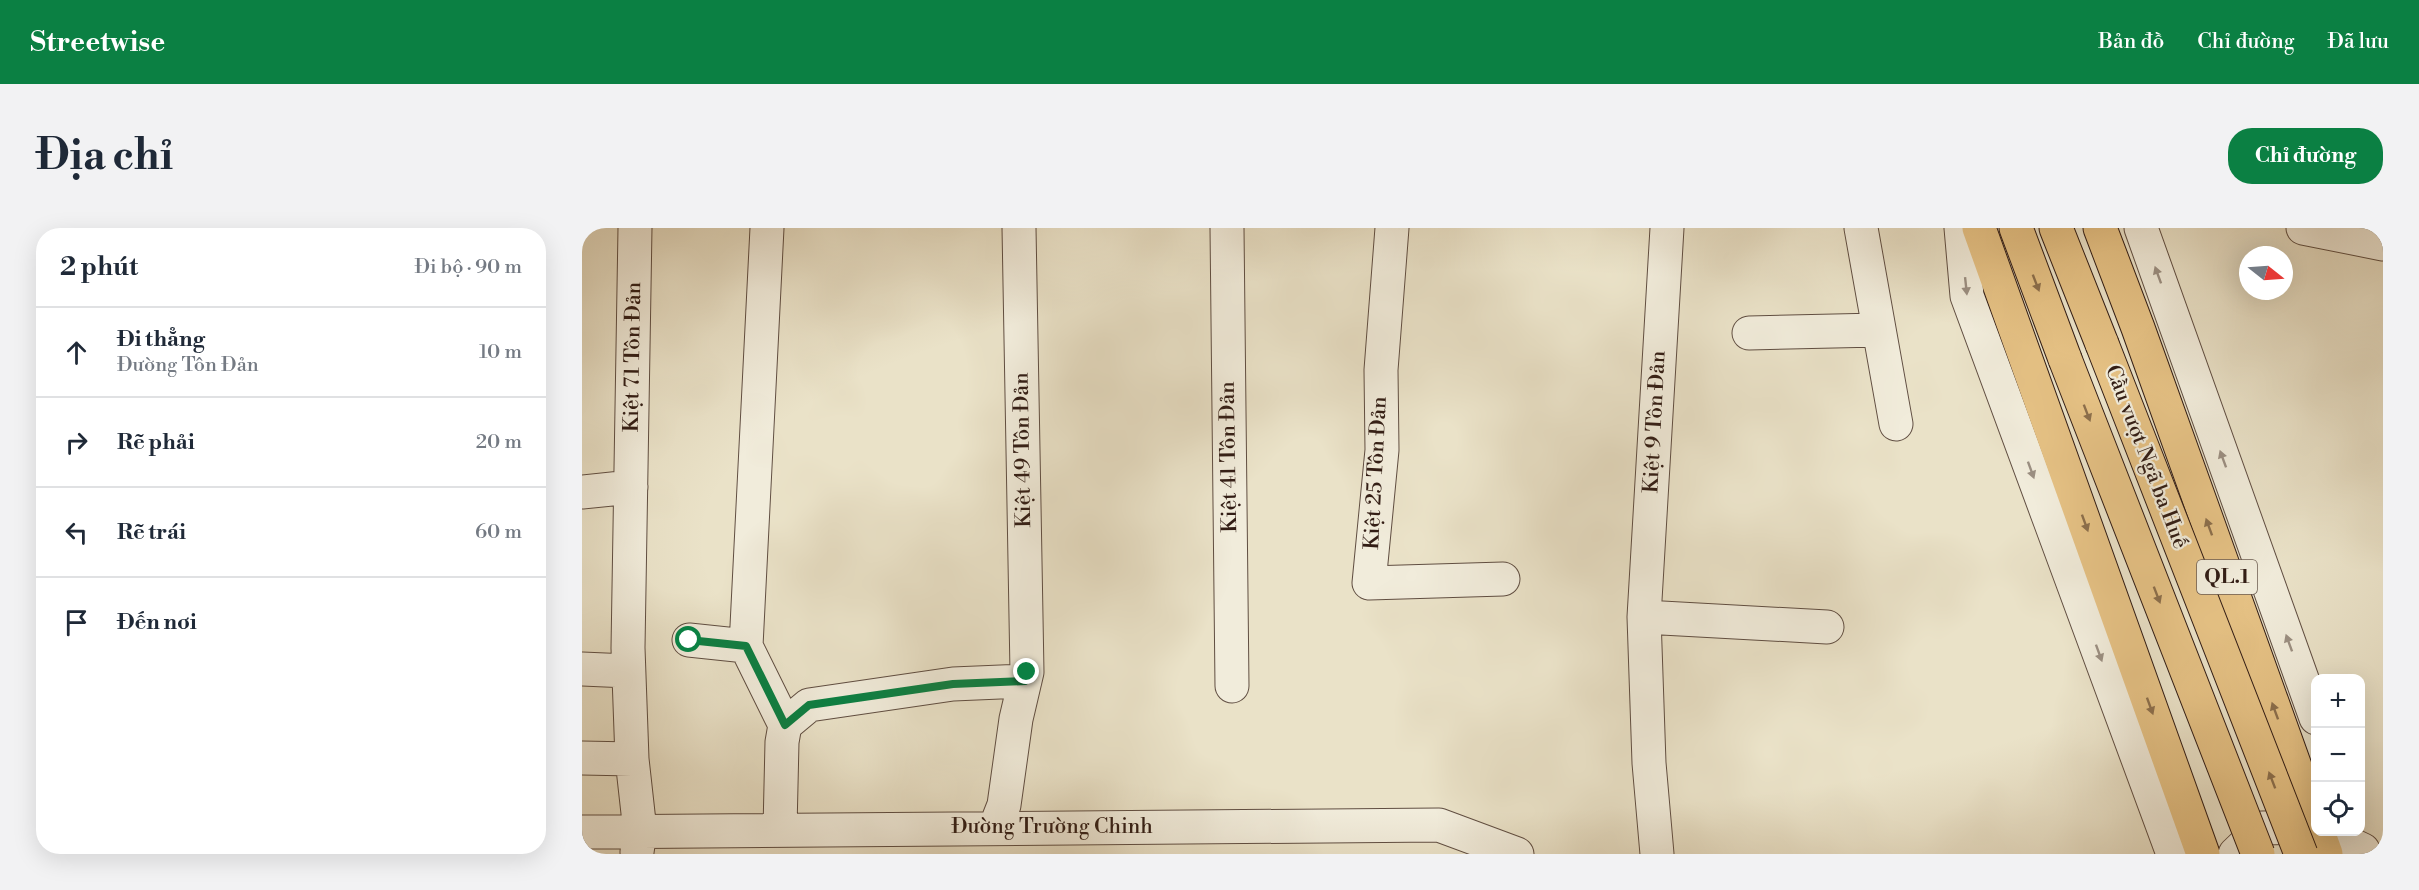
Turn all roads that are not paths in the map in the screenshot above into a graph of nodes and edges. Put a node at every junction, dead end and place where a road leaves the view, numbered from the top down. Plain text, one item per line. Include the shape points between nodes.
1 (635, 228) edge
2 (767, 228) edge
3 (1019, 228) edge
4 (1227, 228) edge
5 (1392, 228) edge
6 (1667, 228) edge
7 (1861, 228) edge
8 (1961, 228) edge
9 (1979, 228) edge
10 (2016, 228) edge
11 (2056, 228) edge
12 (2100, 228) edge
13 (2141, 228) edge
14 (2303, 228) edge
15 (2383, 244) edge
16 (1879, 330) junction
17 (1749, 333) dead end
18 (1896, 424) dead end
19 (631, 487) junction
20 (582, 492) edge
21 (1503, 579) dead end
22 (1644, 617) junction
23 (1827, 627) dead end
24 (689, 640) dead end
25 (746, 646) junction
26 (582, 669) edge
27 (628, 671) junction
28 (1026, 677) junction
29 (1232, 686) dead end
30 (2311, 704) edge
31 (785, 725) junction
32 (582, 758) edge
33 (632, 759) junction
34 (2311, 812) edge
35 (2311, 826) edge
36 (995, 828) junction
37 (780, 829) junction
38 (582, 832) edge
39 (2320, 836) edge
40 (2338, 836) edge
41 (849, 841) edge
42 (638, 843) edge
43 (2361, 845) edge
44 (1517, 854) edge
45 (1657, 854) edge
46 (2173, 854) edge
47 (2203, 854) edge
48 (2235, 854) edge
49 (2258, 854) edge
50 (2301, 854) edge
51 (2326, 854) edge

1 - 19 street, Kiệt 71 Tôn Đản
2 - 25 street
3 - 28 street, Kiệt 49 Tôn Đản
4 - 29 street, Kiệt 41 Tôn Đản
5 - 21 street, Kiệt 25 Tôn Đản via 1381,370 1382,450 1369,583
6 - 22 street, Kiệt 9 Tôn Đản
7 - 16 street
8 -> 46 street via 1967,296
9 -> 47 main road
10 -> 49 main road, Cầu vượt Ngã ba Huế, bridge
50 -> 11 main road, Cầu vượt Ngã ba Huế, bridge
34 -> 12 main road, Cầu vượt Ngã ba Huế / QL.1
30 -> 13 street
14 - 15 street
16 - 17 street
16 - 18 street
19 - 20 street
19 - 27 street, Kiệt 71 Tôn Đản
22 - 23 street
22 - 45 street, Kiệt 9 Tôn Đản via 1649,763
24 - 25 street
25 - 31 street
26 - 27 street
27 - 33 street, Kiệt 71 Tôn Đản
28 - 31 street via 809,705
28 - 36 street, Kiệt 49 Tôn Đản via 1004,805
31 - 37 street
32 - 33 street
33 - 42 street, Kiệt 71 Tôn Đản
35 - 48 street via 2262,828
36 - 41 street, Đường Trường Chinh
36 - 44 street, Đường Trường Chinh via 1439,825
37 - 41 street, Đường Trường Chinh
37 - 42 street, Đường Trường Chinh
38 - 42 street, Đường Trường Chinh
39 - 51 main road
40 - 43 street

